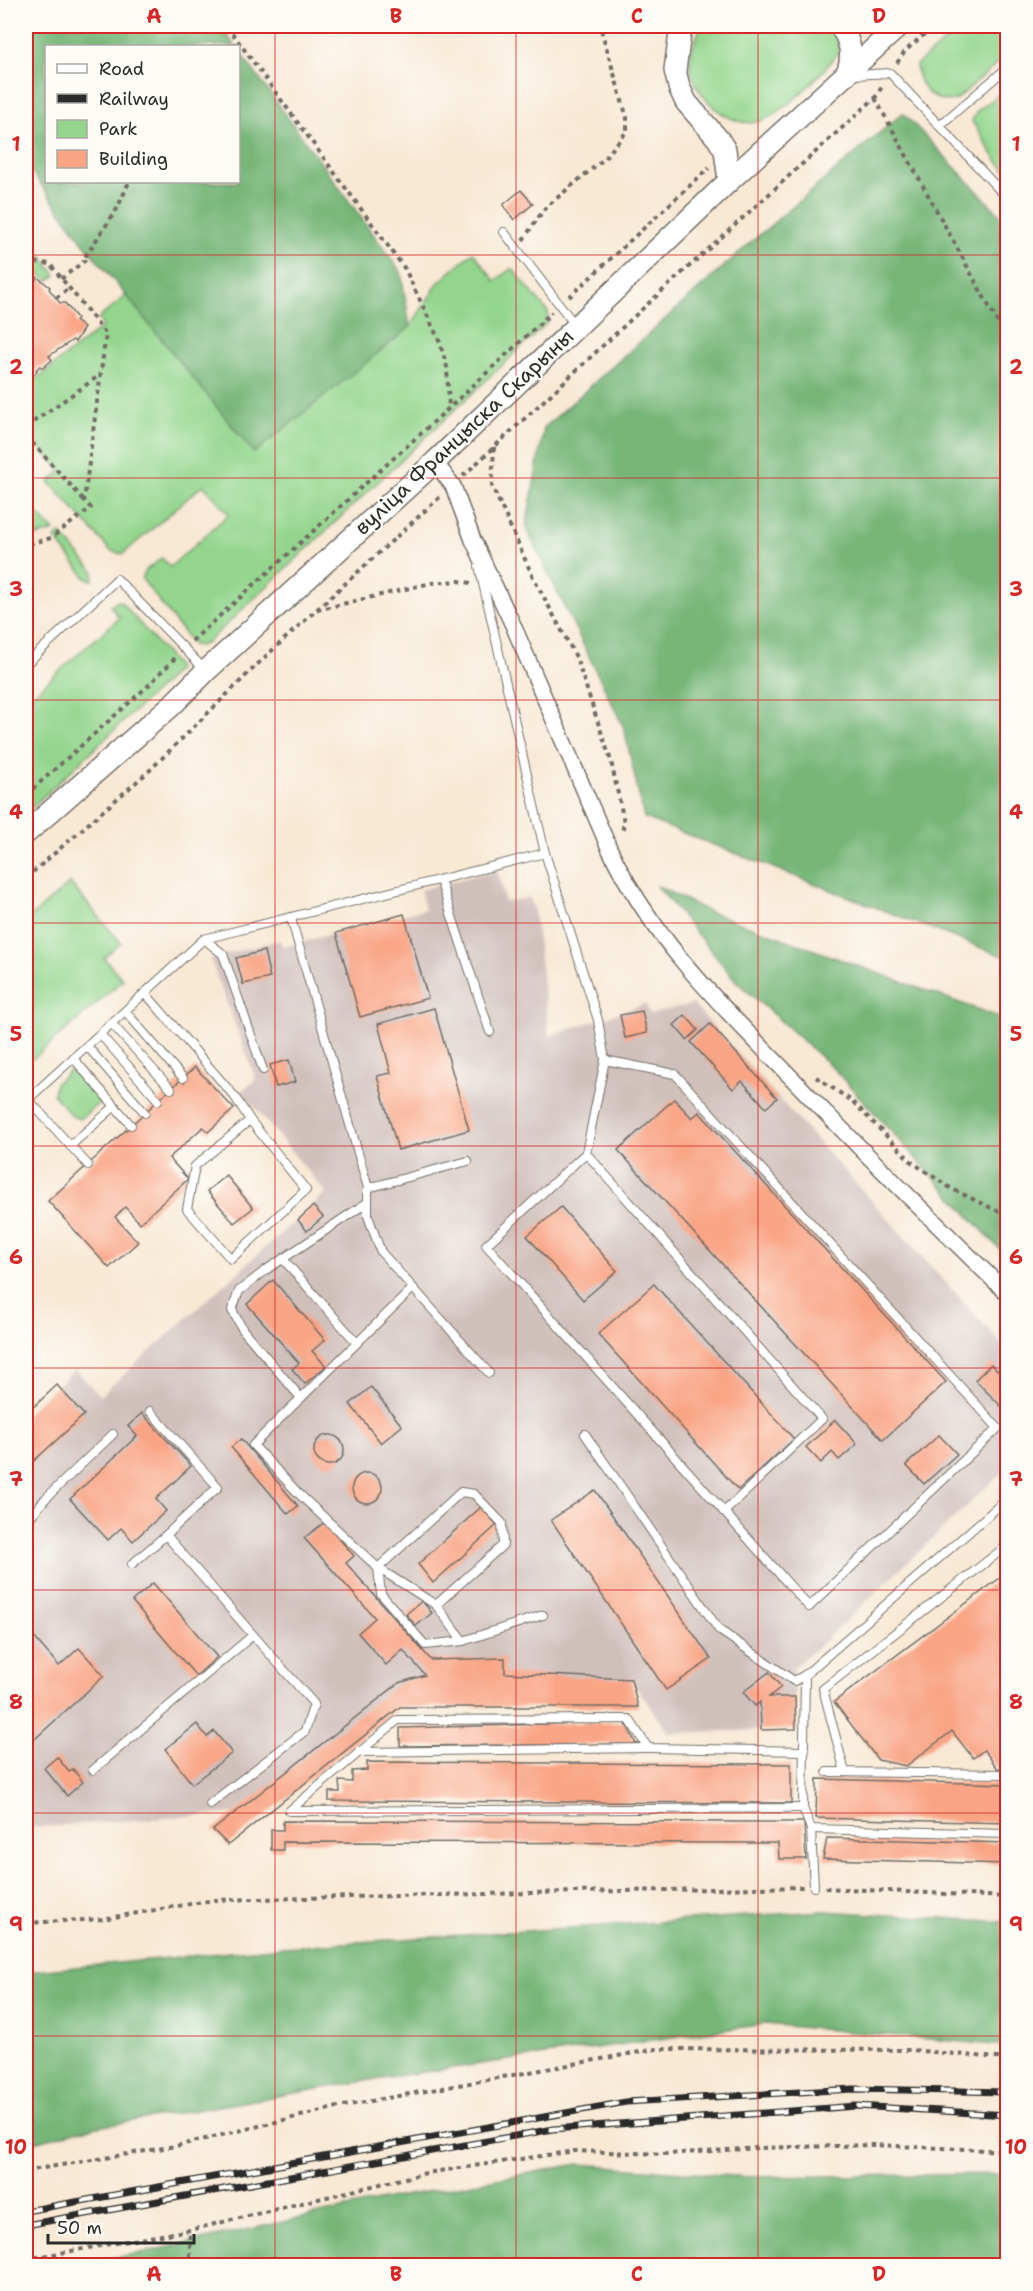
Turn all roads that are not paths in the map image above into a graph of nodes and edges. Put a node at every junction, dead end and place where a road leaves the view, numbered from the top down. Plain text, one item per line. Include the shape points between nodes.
1 (681, 26) edge
2 (840, 26) edge
3 (898, 26) edge
4 (1005, 26) edge
5 (1008, 29) edge
6 (1008, 67) edge
7 (846, 75) junction
8 (939, 126) junction
9 (729, 181) junction
10 (1008, 199) edge
11 (504, 232) dead end
12 (576, 326) junction
13 (435, 462) junction
14 (473, 540) junction
15 (26, 664) edge
16 (206, 671) junction
17 (26, 833) edge
18 (545, 853) junction
19 (440, 880) junction
20 (291, 918) junction
21 (204, 939) junction
22 (146, 994) junction
23 (126, 1012) junction
24 (112, 1024) junction
25 (490, 1032) dead end
26 (100, 1034) junction
27 (87, 1046) junction
28 (74, 1058) junction
29 (605, 1060) junction
30 (263, 1070) dead end
31 (183, 1078) dead end
32 (171, 1089) dead end
33 (26, 1099) edge
34 (158, 1100) dead end
35 (115, 1106) junction
36 (144, 1113) dead end
37 (250, 1120) junction
38 (131, 1125) dead end
39 (70, 1146) junction
40 (586, 1153) junction
41 (468, 1161) dead end
42 (87, 1165) dead end
43 (368, 1188) junction
44 (368, 1202) junction
45 (282, 1258) junction
46 (413, 1288) junction
47 (1008, 1294) edge
48 (357, 1343) junction
49 (489, 1372) dead end
50 (301, 1398) junction
51 (150, 1411) dead end
52 (113, 1434) dead end
53 (585, 1434) dead end
54 (1008, 1498) edge
55 (724, 1512) junction
56 (26, 1522) edge
57 (166, 1535) junction
58 (1008, 1545) edge
59 (132, 1564) dead end
60 (378, 1568) junction
61 (436, 1605) junction
62 (543, 1615) dead end
63 (253, 1635) junction
64 (463, 1641) junction
65 (805, 1675) junction
66 (648, 1748) junction
67 (805, 1750) junction
68 (362, 1752) junction
69 (93, 1770) dead end
70 (827, 1772) dead end
71 (845, 1772) junction
72 (1008, 1774) edge
73 (210, 1804) dead end
74 (803, 1808) junction
75 (811, 1829) junction
76 (1008, 1834) edge
77 (814, 1887) road end

1 - 9 main road via 675,70 679,87 718,139 725,153
2 - 7 main road via 850,49
3 - 7 main road, вуліца Францыска Скарыны
4 - 5 lane
6 - 8 lane
7 - 8 lane via 890,73
7 - 9 main road, вуліца Францыска Скарыны
8 - 10 lane
9 - 12 main road, вуліца Францыска Скарыны
11 - 12 lane
12 - 13 main road, вуліца Францыска Скарыны
13 - 14 street via 453,486
13 - 16 main road, вуліца Францыска Скарыны
14 - 18 lane
14 - 47 street via 616,863 652,922 686,968 875,1165
15 - 16 lane via 117,579
16 - 17 main road, вуліца Францыска Скарыны
18 - 19 lane
18 - 29 lane via 598,1020
19 - 20 lane
19 - 25 lane
20 - 21 lane
20 - 43 lane
21 - 22 lane
21 - 30 lane via 223,954
22 - 23 lane
22 - 37 lane via 235,1097
23 - 24 lane
23 - 31 lane
24 - 26 lane
24 - 32 lane
26 - 27 lane
26 - 34 lane
27 - 28 lane
27 - 36 lane
28 - 33 lane
28 - 35 lane
29 - 40 lane
29 - 55 lane via 675,1074 998,1428 809,1607
33 - 39 lane
35 - 38 lane
35 - 39 lane
37 - 37 lane via 306,1190 231,1259 187,1209 195,1166
39 - 42 lane
40 - 55 lane via 822,1419
40 - 55 lane via 486,1245
41 - 43 lane
43 - 44 lane
44 - 45 lane
44 - 46 lane via 368,1216 381,1252
45 - 48 lane
45 - 50 lane via 239,1291 232,1310 243,1330
46 - 48 lane
46 - 49 lane
48 - 50 lane
50 - 60 lane via 253,1445
51 - 57 lane via 218,1487
52 - 56 lane
53 - 65 lane via 719,1630 794,1681
54 - 65 lane
57 - 59 lane
57 - 63 lane
58 - 71 lane via 823,1689
60 - 61 lane
60 - 61 lane via 461,1492 474,1494 502,1523 503,1545
60 - 64 lane via 381,1594 425,1645
61 - 64 lane
62 - 64 lane
63 - 69 lane
63 - 73 lane via 314,1704 305,1731
65 - 67 lane
66 - 67 lane
66 - 68 lane
66 - 68 lane via 630,1719 398,1720
67 - 74 lane
68 - 74 lane via 289,1811
70 - 71 lane
71 - 72 lane
74 - 75 lane
75 - 76 lane
75 - 77 lane

